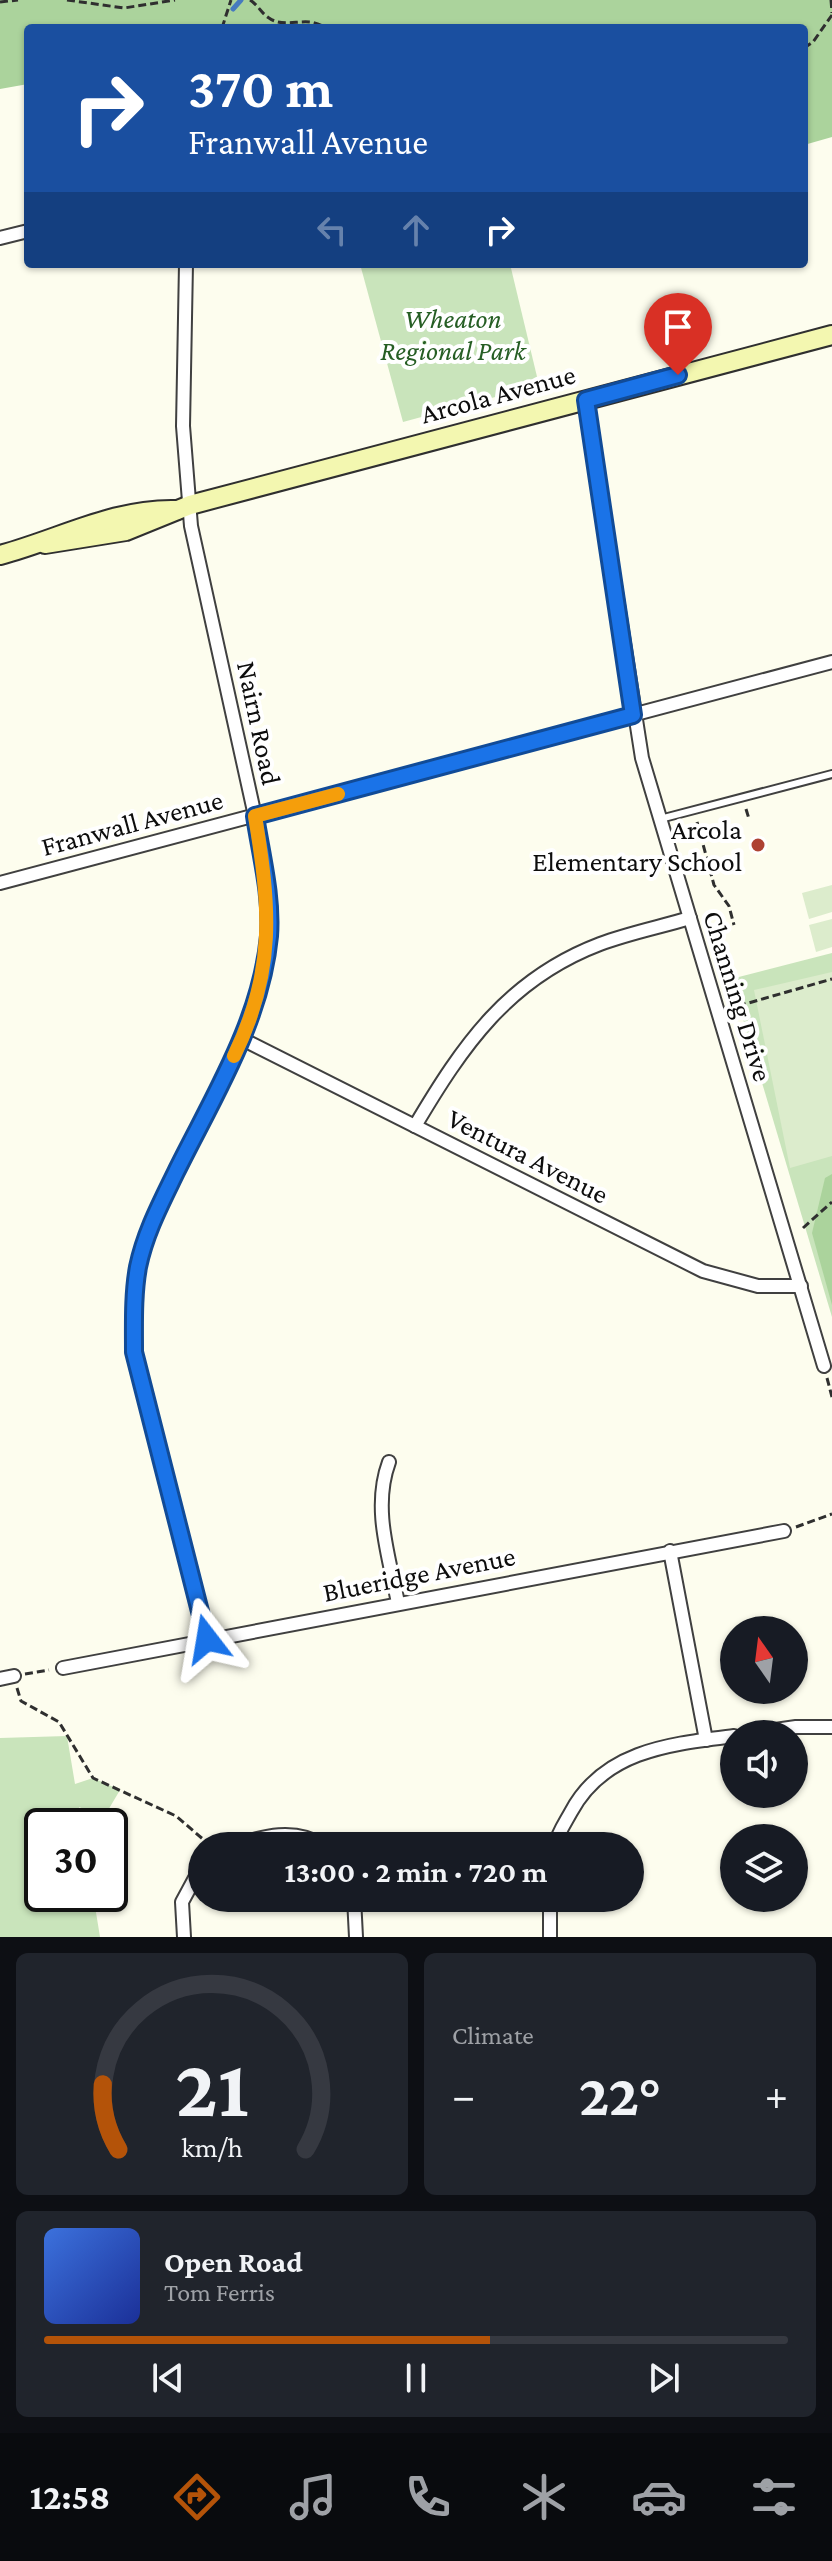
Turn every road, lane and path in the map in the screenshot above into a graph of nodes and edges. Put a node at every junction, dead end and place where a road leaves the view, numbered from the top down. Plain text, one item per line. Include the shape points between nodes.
1 (18, 0) edge
2 (67, 0) edge
3 (175, 0) edge
4 (231, 0) edge
5 (250, 0) edge
6 (831, 0) edge
7 (0, 2) edge
8 (832, 14) edge
9 (223, 24) edge
10 (320, 24) edge
11 (808, 45) edge
12 (24, 232) edge
13 (0, 238) edge
14 (186, 268) edge
15 (832, 335) edge
16 (586, 400) junction
17 (185, 508) junction
18 (0, 555) edge
19 (832, 662) edge
20 (633, 715) junction
21 (832, 774) edge
22 (746, 809) dead end
23 (693, 811) junction
24 (255, 816) junction
25 (660, 819) junction
26 (749, 819) dead end
27 (0, 883) edge
28 (690, 918) junction
29 (734, 925) dead end
30 (832, 979) edge
31 (738, 1006) dead end
32 (242, 1039) junction
33 (415, 1126) junction
34 (832, 1202) edge
35 (803, 1228) dead end
36 (801, 1286) junction
37 (824, 1366) joint
38 (832, 1397) edge
39 (389, 1462) dead end
40 (832, 1514) edge
41 (784, 1531) joint
42 (670, 1551) junction
43 (398, 1603) junction
44 (207, 1639) junction
45 (63, 1668) joint
46 (14, 1676) junction
47 (0, 1679) edge
48 (808, 1727) edge
49 (832, 1727) edge
50 (720, 1738) edge
51 (706, 1740) junction
52 (195, 1832) edge
53 (562, 1832) edge
54 (188, 1891) edge
55 (355, 1912) edge
56 (550, 1912) edge
57 (184, 1937) edge
58 (356, 1937) edge
59 (550, 1937) edge

1 - 7 path
2 - 3 path via 124,8
4 - 9 path
5 - 10 path via 269,18
6 - 8 path
8 - 11 path
12 - 13 street
14 - 17 street, Nairn Road
15 - 16 street, Arcola Avenue
16 - 17 street, Arcola Avenue
16 - 20 street, Channing Drive
17 - 18 street, Arcola Avenue via 122,514
17 - 24 street, Nairn Road
19 - 20 street, Franwall Avenue
20 - 24 street, Franwall Avenue
20 - 25 street, Channing Drive
21 - 23 lane
22 - 26 path
23 - 25 lane
23 - 29 path via 714,885 729,906
24 - 27 street, Franwall Avenue
24 - 32 street, Nairn Road via 269,936
25 - 28 street, Channing Drive
28 - 33 street via 601,944 525,984 458,1053
28 - 36 street, Channing Drive
30 - 31 path
32 - 33 street, Ventura Avenue
32 - 44 street, Nairn Road via 152,1220 138,1266 133,1309 134,1352
33 - 36 street, Ventura Avenue via 703,1271 758,1286
34 - 35 path
36 - 37 street, Channing Drive
37 - 38 path
39 - 43 street via 381,1484 381,1513
40 - 41 path
41 - 42 street, Blueridge Avenue
42 - 43 street, Blueridge Avenue
42 - 51 street
43 - 44 street, Blueridge Avenue
44 - 45 street, Blueridge Avenue
45 - 46 path
46 - 47 street
46 - 52 path via 21,1701 59,1722 93,1778 176,1816
48 - 49 street
50 - 51 street
51 - 53 street via 652,1748 613,1765 580,1795
54 - 57 street via 182,1902
55 - 58 street
56 - 59 street

